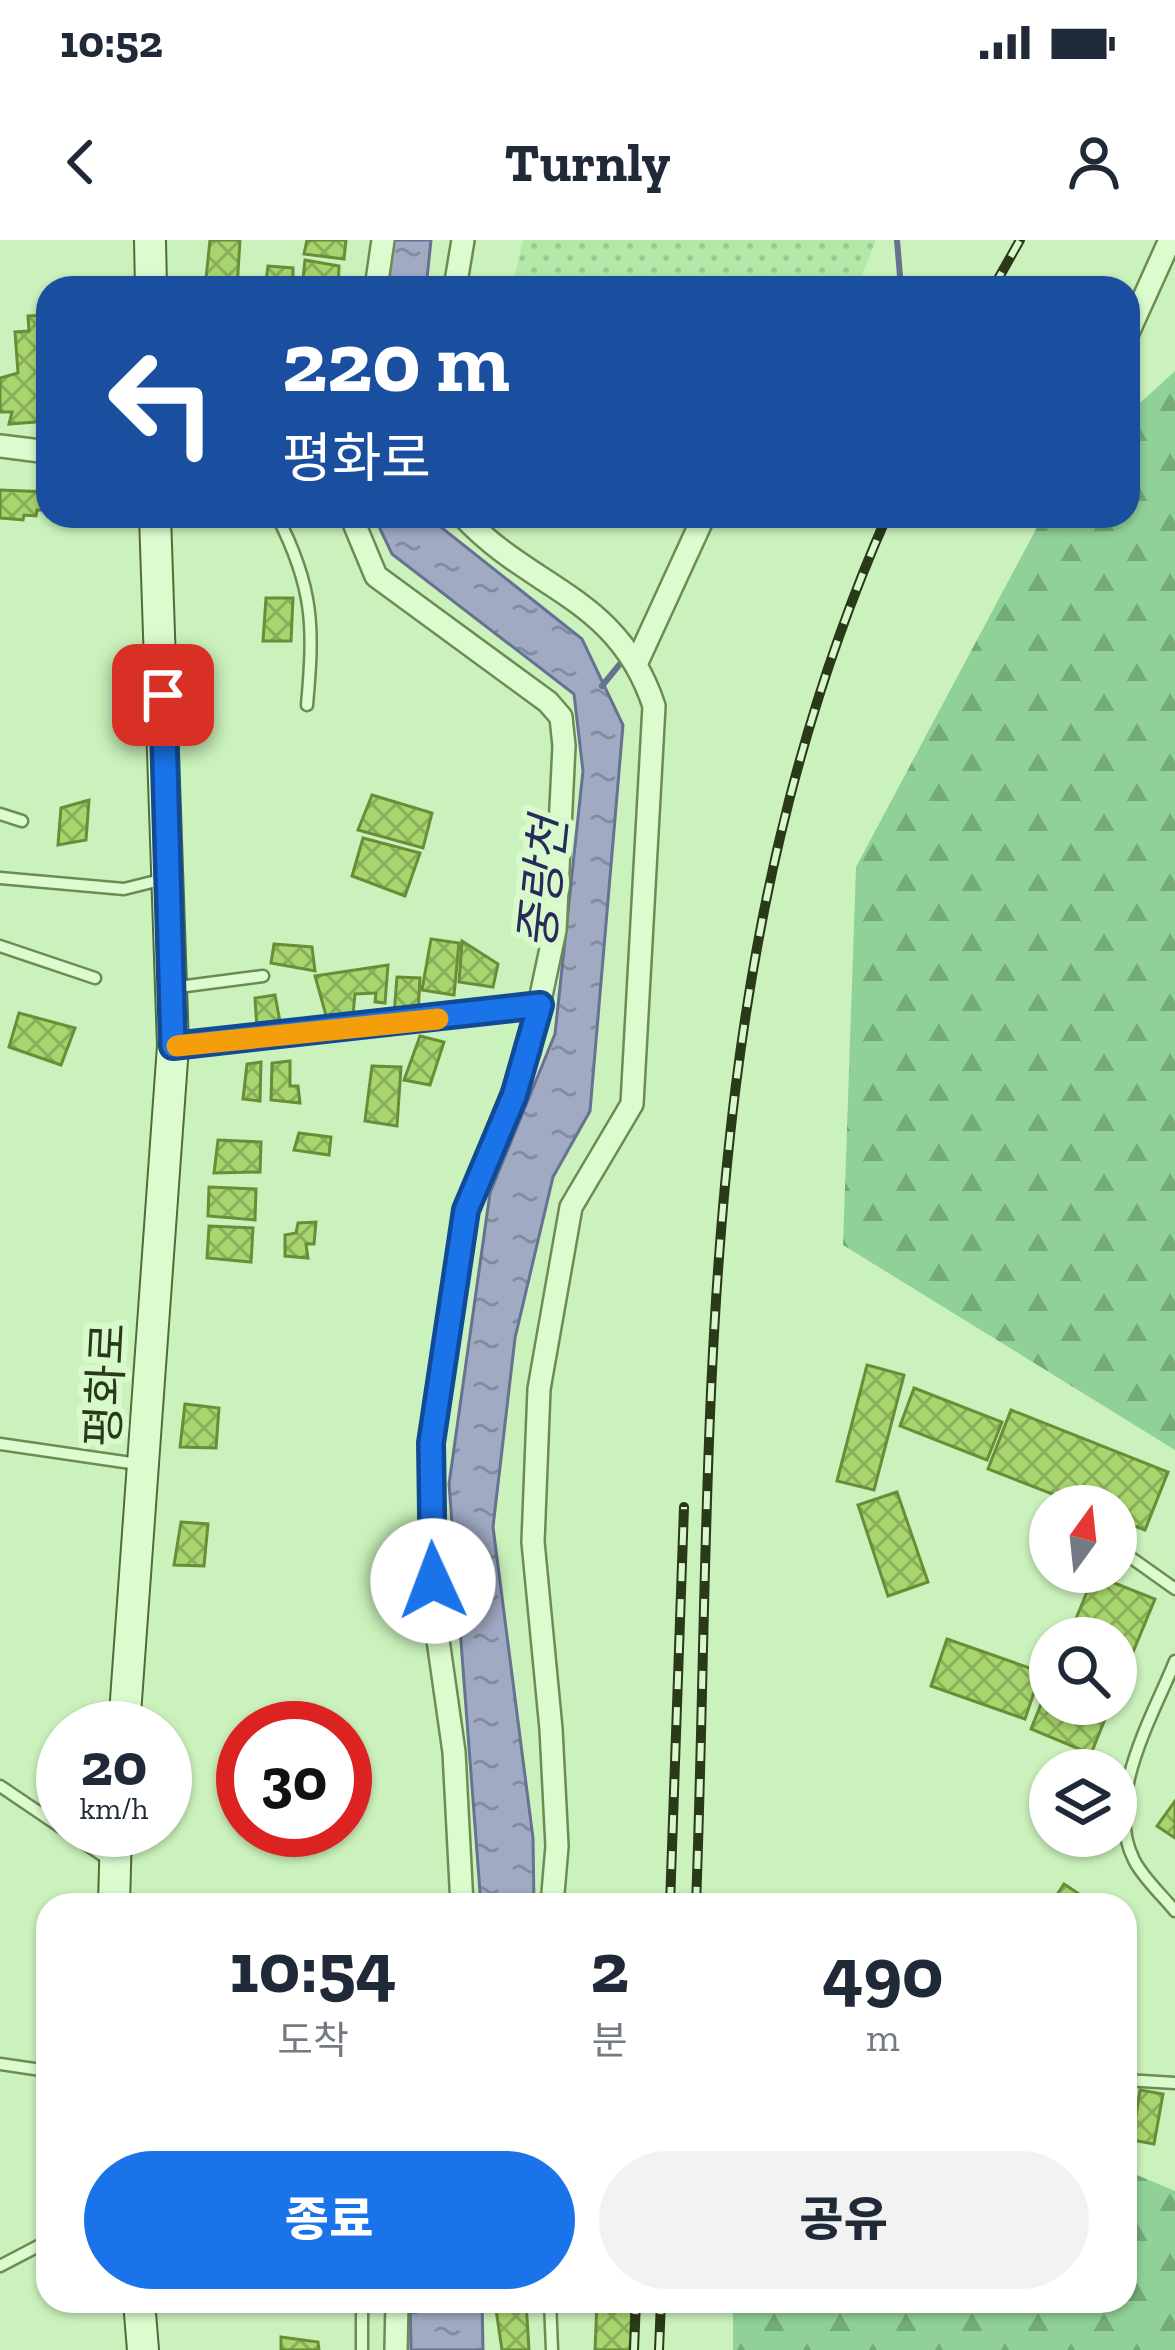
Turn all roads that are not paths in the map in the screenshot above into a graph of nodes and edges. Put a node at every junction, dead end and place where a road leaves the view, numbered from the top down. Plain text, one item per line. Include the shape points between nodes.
1 (150, 240) edge
2 (383, 240) edge
3 (463, 240) edge
4 (1170, 240) edge
5 (151, 276) edge
6 (378, 276) edge
7 (457, 276) edge
8 (1140, 306) edge
9 (0, 446) edge
10 (36, 450) edge
11 (155, 528) edge
12 (283, 528) edge
13 (356, 528) edge
14 (480, 528) edge
15 (698, 528) edge
16 (631, 652) junction
17 (307, 705) dead end
18 (0, 814) edge
19 (22, 821) dead end
20 (0, 878) edge
21 (167, 878) junction
22 (0, 946) edge
23 (263, 976) dead end
24 (95, 978) dead end
25 (168, 988) junction
26 (540, 1005) junction
27 (173, 1046) junction
28 (0, 1444) edge
29 (147, 1465) junction
30 (1137, 1562) edge
31 (1175, 1589) edge
32 (1175, 1661) edge
33 (126, 1701) edge
34 (0, 1786) edge
35 (114, 1857) edge
36 (113, 1863) junction
37 (114, 1893) edge
38 (461, 1893) edge
39 (553, 1893) edge
40 (1175, 1911) edge
41 (0, 2064) edge
42 (36, 2069) edge
43 (1137, 2081) edge
44 (1175, 2083) edge
45 (36, 2247) edge
46 (0, 2266) edge
47 (140, 2313) edge
48 (362, 2313) edge
49 (397, 2313) edge
50 (550, 2313) edge
51 (143, 2350) edge
52 (362, 2350) edge
53 (396, 2350) edge
54 (552, 2350) edge

1 - 5 main road
2 - 6 street
3 - 7 street
4 - 8 street
9 - 10 street
11 - 21 main road, 평화로
12 - 17 lane via 314,622
13 - 26 street via 376,575 487,652 561,717 555,930
14 - 16 street via 587,605
15 - 16 street
16 - 39 street via 654,706 632,1104 571,1207 539,1388 532,1542 552,1750
18 - 19 lane
20 - 21 lane via 124,889
21 - 25 main road, 평화로
22 - 24 lane
23 - 25 lane
25 - 27 main road, 평화로
26 - 27 street
26 - 38 street via 514,1096 466,1210 431,1443 434,1619 454,1752
27 - 29 main road, 평화로
28 - 29 lane
29 - 33 main road, 평화로
30 - 31 lane
32 - 40 lane via 1131,1769 1127,1808 1134,1860
34 - 36 lane
35 - 36 main road
36 - 37 main road
41 - 42 lane
43 - 44 lane
45 - 46 lane
47 - 51 main road
48 - 52 lane
49 - 53 street
50 - 54 lane

